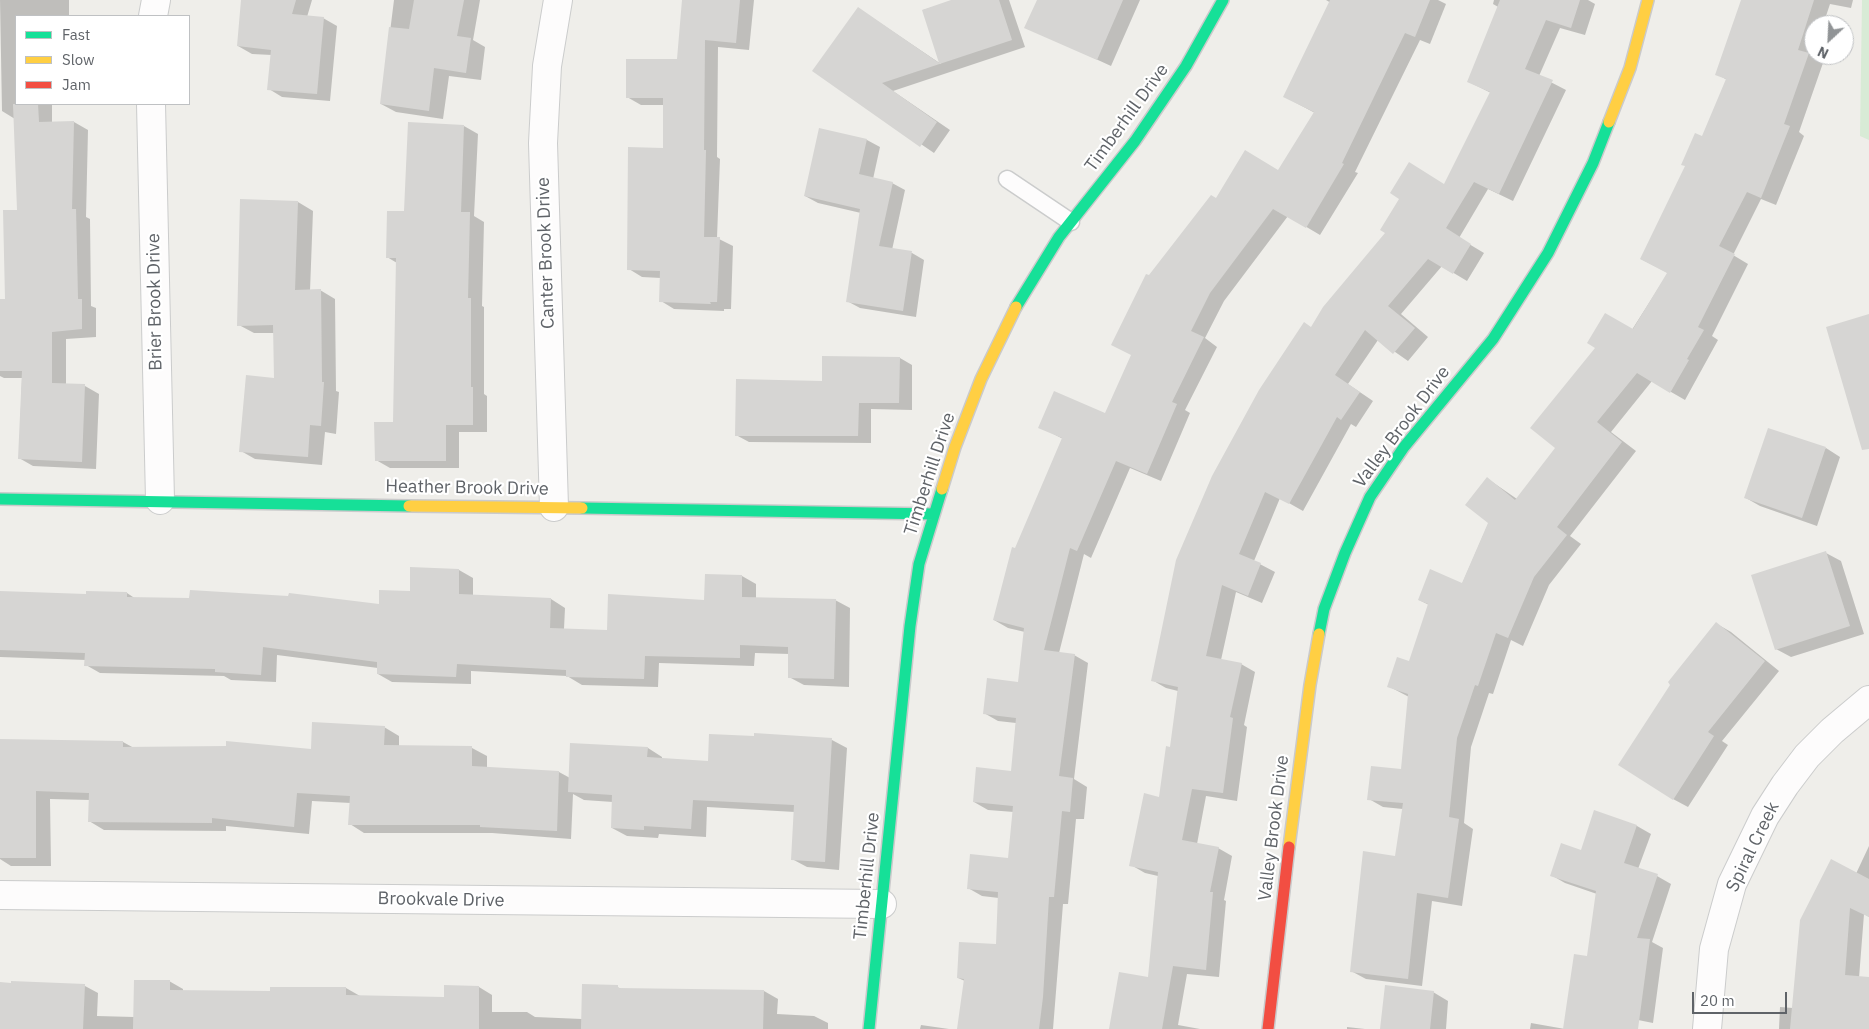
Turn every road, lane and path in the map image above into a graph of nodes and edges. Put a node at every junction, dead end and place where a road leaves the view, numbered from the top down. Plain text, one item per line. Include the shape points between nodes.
1 (156, 0) edge
2 (558, 0) edge
3 (1223, 0) edge
4 (1648, 0) edge
5 (153, 15) edge
6 (151, 105) edge
7 (1007, 178) dead end
8 (1071, 222) junction
9 (0, 498) edge
10 (160, 500) junction
11 (554, 507) junction
12 (934, 514) junction
13 (1869, 700) edge
14 (0, 895) edge
15 (882, 904) junction
16 (870, 1029) edge
17 (1268, 1029) edge
18 (1706, 1029) edge

1 - 5 street
2 - 11 street, Canter Brook Drive via 546,66 542,143
3 - 8 street, Timberhill Drive via 1186,66 1135,140
4 - 17 street, Valley Brook Drive via 1630,68 1594,163 1548,253 1493,339 1404,447 1370,497 1324,609 1297,778
6 - 10 street, Brier Brook Drive
7 - 8 lane
8 - 12 street, Timberhill Drive via 1011,316 981,379
9 - 10 street, Heather Brook Drive
10 - 11 street, Heather Brook Drive
11 - 12 street, Heather Brook Drive
12 - 15 street, Timberhill Drive via 920,564 910,626
13 - 18 street, Spiral Creek via 1807,756 1765,816 1732,884 1714,950
14 - 15 street, Brookvale Drive
15 - 16 street, Timberhill Drive

